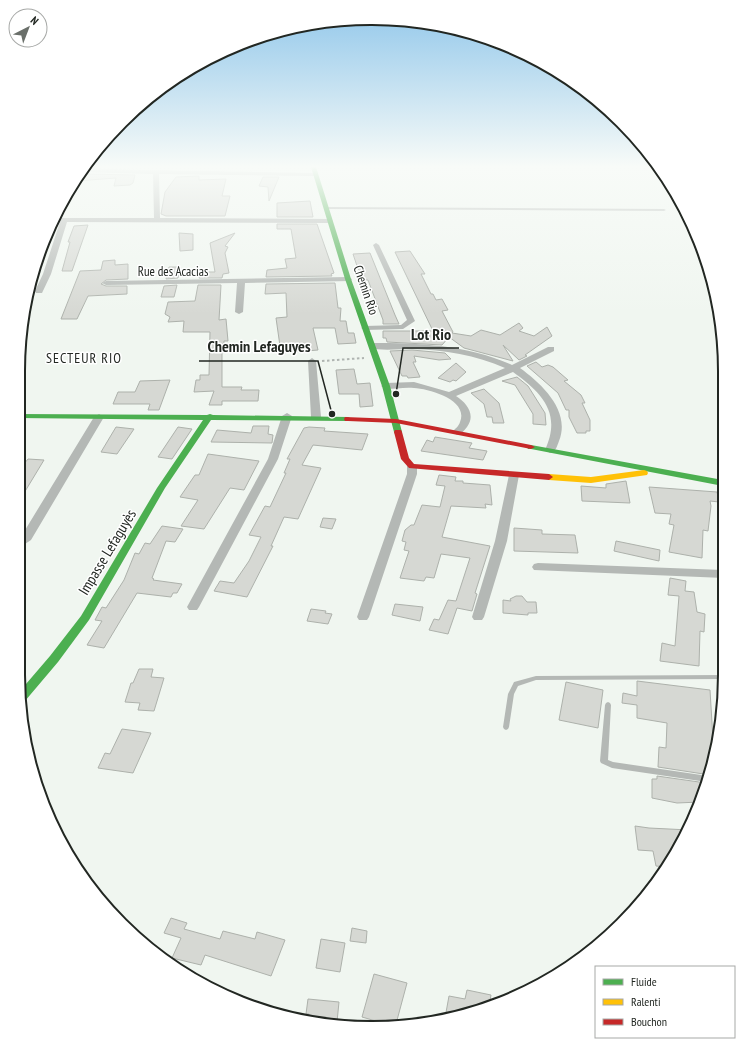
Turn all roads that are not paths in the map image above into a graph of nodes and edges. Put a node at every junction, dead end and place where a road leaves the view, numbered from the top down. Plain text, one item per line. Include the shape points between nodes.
1 (157, 216) edge
2 (328, 216) edge
3 (60, 220) edge
4 (64, 220) junction
5 (157, 220) junction
6 (330, 221) junction
7 (51, 238) edge
8 (59, 238) junction
9 (376, 245) dead end
10 (45, 256) edge
11 (53, 256) junction
12 (48, 271) junction
13 (40, 272) edge
14 (348, 279) junction
15 (241, 282) junction
16 (106, 283) dead end
17 (39, 291) dead end
18 (239, 312) dead end
19 (365, 328) junction
20 (372, 346) junction
21 (551, 349) dead end
22 (312, 361) road end
23 (512, 368) junction
24 (386, 386) junction
25 (450, 395) junction
26 (25, 416) edge
27 (210, 416) junction
28 (287, 416) junction
29 (99, 417) junction
30 (316, 417) junction
31 (396, 421) junction
32 (457, 432) junction
33 (550, 450) junction
34 (412, 466) junction
35 (659, 472) junction
36 (514, 475) junction
37 (718, 482) edge
38 (25, 540) dead end
39 (538, 567) dead end
40 (718, 574) edge
41 (193, 607) dead end
42 (362, 616) dead end
43 (478, 617) dead end
44 (718, 677) edge
45 (26, 692) edge
46 (608, 705) dead end
47 (506, 727) dead end
48 (702, 778) edge

1 - 5 street
2 - 6 street, Chemin Rio
3 - 4 street
4 - 5 street
4 - 8 street
5 - 6 street
6 - 14 street, Chemin Rio
7 - 8 street
8 - 11 street
9 - 19 street via 411,321 403,327
10 - 11 street
11 - 12 street
12 - 13 street
12 - 17 street
14 - 15 street, Rue des Acacias
14 - 19 street, Chemin Rio
15 - 16 street, Rue des Acacias
15 - 18 street
19 - 20 street, Chemin Rio
20 - 23 street via 415,345 449,349
20 - 24 street, Chemin Rio
21 - 23 street
22 - 30 street
23 - 25 street
23 - 33 street via 529,379 546,396 554,413 558,433
24 - 25 street via 413,385
24 - 31 street, Chemin Rio
25 - 32 street via 460,403 466,413 466,422
26 - 29 street
27 - 28 street
27 - 29 street
27 - 45 street, Impasse Lefaguyès via 161,488 85,618
28 - 30 street
28 - 41 street via 273,459
29 - 38 street
30 - 31 street
31 - 32 street
31 - 34 street, Chemin Rio via 405,459
32 - 33 street
33 - 35 street
34 - 36 street
34 - 42 street via 412,474
35 - 36 street via 591,480
35 - 37 street
36 - 43 street via 501,541
39 - 40 street
44 - 47 lane via 536,678 516,684 511,694
46 - 48 lane via 604,761 612,765

